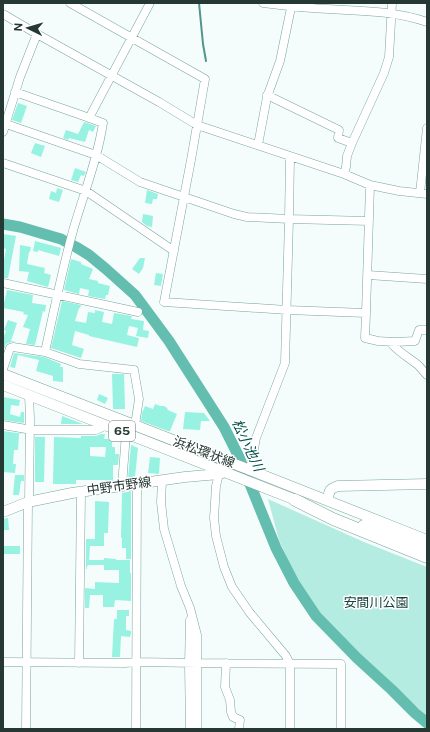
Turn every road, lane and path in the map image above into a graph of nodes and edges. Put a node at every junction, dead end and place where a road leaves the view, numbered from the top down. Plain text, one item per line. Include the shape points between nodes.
1 (70, 3) edge
2 (150, 3) edge
3 (263, 3) edge
4 (392, 3) edge
5 (292, 4) edge
6 (3, 14) edge
7 (392, 14) junction
8 (427, 22) edge
9 (37, 34) junction
10 (131, 38) junction
11 (111, 75) junction
12 (15, 92) junction
13 (267, 95) junction
14 (89, 118) junction
15 (197, 125) junction
16 (4, 126) edge
17 (427, 128) edge
18 (352, 143) junction
19 (258, 146) junction
20 (96, 155) junction
21 (290, 157) junction
22 (3, 163) edge
23 (344, 174) junction
24 (370, 185) junction
25 (86, 191) junction
26 (423, 193) edge
27 (184, 197) junction
28 (289, 219) junction
29 (369, 221) junction
30 (174, 252) junction
31 (368, 276) junction
32 (427, 280) edge
33 (3, 283) edge
34 (58, 295) junction
35 (287, 310) junction
36 (138, 312) dead end
37 (366, 313) junction
38 (427, 330) edge
39 (390, 342) junction
40 (45, 352) junction
41 (4, 359) edge
42 (3, 369) edge
43 (3, 374) edge
44 (427, 375) edge
45 (3, 385) edge
46 (29, 395) junction
47 (3, 425) edge
48 (107, 425) junction
49 (135, 425) junction
50 (30, 430) junction
51 (126, 432) junction
52 (235, 464) junction
53 (249, 470) junction
54 (222, 473) junction
55 (162, 480) junction
56 (137, 484) junction
57 (427, 484) edge
58 (122, 486) junction
59 (81, 492) junction
60 (295, 500) junction
61 (328, 500) junction
62 (28, 502) junction
63 (3, 512) edge
64 (388, 525) junction
65 (427, 535) edge
66 (427, 540) edge
67 (427, 550) edge
68 (427, 557) edge
69 (3, 662) edge
70 (27, 662) junction
71 (136, 662) junction
72 (79, 663) junction
73 (193, 663) junction
74 (226, 663) junction
75 (290, 664) junction
76 (26, 729) edge
77 (136, 729) edge
78 (190, 729) edge
79 (197, 729) edge
80 (239, 729) edge
81 (290, 729) edge
82 (342, 729) edge

1 - 10 street
2 - 10 street
3 - 5 street
4 - 7 street
5 - 7 street
5 - 13 street via 280,61
6 - 9 street
7 - 8 street
7 - 18 street via 389,57
9 - 11 street
9 - 12 street
10 - 11 street
10 - 15 street via 205,79
11 - 14 street
11 - 15 street
12 - 14 street
12 - 16 street
13 - 18 street via 339,130 338,138
13 - 19 street
14 - 20 street via 102,123
15 - 19 street
15 - 27 street
16 - 20 street
17 - 26 street
18 - 23 street
19 - 21 street
20 - 25 street
20 - 27 street via 140,182
21 - 23 street
21 - 28 street
22 - 25 street
23 - 24 street
24 - 26 street
24 - 29 street
25 - 30 street
25 - 34 street via 71,238
27 - 28 street via 247,217
27 - 30 street
28 - 29 street
28 - 35 street
29 - 31 street
30 - 35 street via 164,302
31 - 32 street
31 - 37 street
33 - 34 street
34 - 36 street
34 - 40 street
35 - 37 street
35 - 53 street via 285,363 256,438
37 - 39 street via 365,338
38 - 39 street via 419,330 415,341
39 - 44 street
40 - 41 street via 13,347
40 - 49 street via 79,364 134,370 139,398
41 - 42 street
43 - 49 main road, 浜松環状線 / 65
45 - 46 main road, 浜松環状線 / 65
46 - 48 main road, 浜松環状線 / 65
46 - 50 street
47 - 50 street
48 - 50 street via 96,430
48 - 51 main road, 浜松環状線 / 65
49 - 52 main road, 浜松環状線 / 65
50 - 62 street
51 - 54 main road, 浜松環状線 / 65
51 - 58 street
52 - 53 main road, 浜松環状線 / 65
52 - 54 main road
53 - 61 main road, 浜松環状線 / 65
54 - 55 main road, 中野市野線
54 - 60 main road, 浜松環状線 / 65
54 - 75 street via 216,486 214,518 224,567 232,587
55 - 56 main road, 中野市野線
55 - 73 street via 164,529 197,635
56 - 58 main road, 中野市野線
56 - 71 street
57 - 61 main road via 338,486 329,491
58 - 59 main road, 中野市野線
59 - 62 main road, 中野市野線
59 - 72 street
60 - 67 main road, 浜松環状線 / 65
60 - 68 highway via 333,519
61 - 64 main road, 浜松環状線 / 65
62 - 63 main road, 中野市野線
62 - 70 street
64 - 65 main road, 65
64 - 66 main road, 浜松環状線 / 65
69 - 70 street
70 - 72 street
70 - 76 street
71 - 72 street
71 - 73 street
71 - 77 street
73 - 74 street
73 - 78 street
73 - 79 street
74 - 75 street
74 - 80 street via 225,687 231,712 240,720
75 - 81 street
75 - 82 street via 341,664

